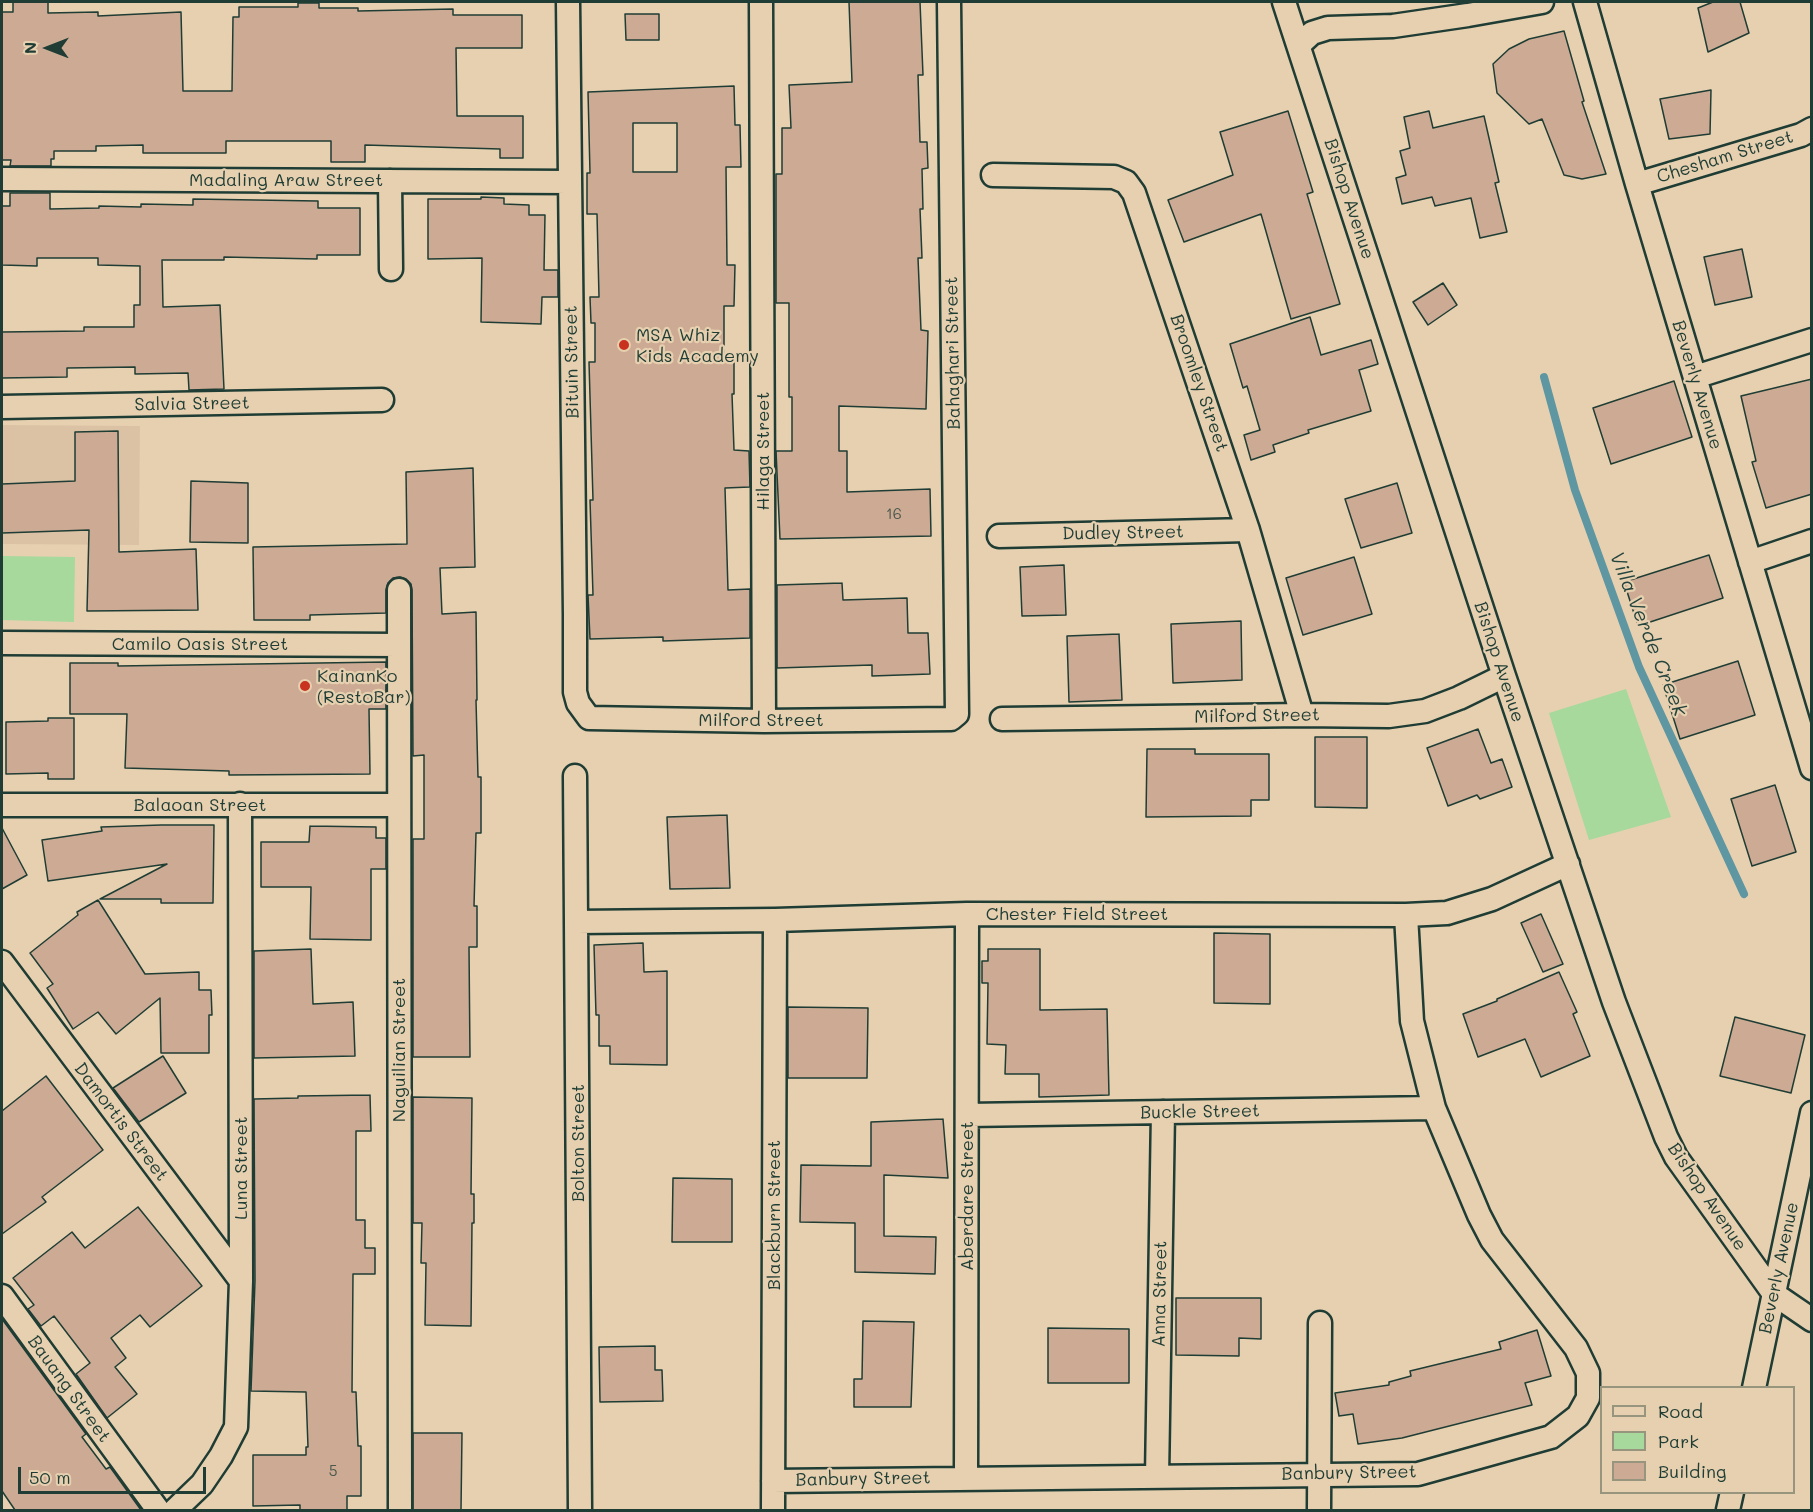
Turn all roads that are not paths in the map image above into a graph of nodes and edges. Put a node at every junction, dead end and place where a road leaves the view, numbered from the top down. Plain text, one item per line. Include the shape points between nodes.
1 (568, 2) edge
2 (761, 2) edge
3 (949, 2) edge
4 (1284, 2) edge
5 (1542, 2) edge
6 (1585, 2) edge
7 (1299, 45) junction
8 (1812, 129) edge
9 (993, 175) dead end
10 (2, 179) edge
11 (390, 181) junction
12 (570, 182) junction
13 (1637, 184) junction
14 (391, 269) dead end
15 (1812, 340) edge
16 (1695, 377) junction
17 (382, 400) dead end
18 (2, 407) edge
19 (1248, 530) junction
20 (999, 536) dead end
21 (1812, 541) edge
22 (1750, 562) junction
23 (399, 590) dead end
24 (2, 643) edge
25 (399, 645) junction
26 (1504, 676) junction
27 (957, 705) joint
28 (1302, 715) junction
29 (589, 718) joint
30 (1002, 719) dead end
31 (764, 722) junction
32 (1810, 756) edge
33 (575, 776) dead end
34 (240, 804) junction
35 (398, 805) junction
36 (2, 806) edge
37 (1568, 864) junction
38 (968, 914) junction
39 (1406, 915) junction
40 (775, 920) junction
41 (576, 922) junction
42 (2, 962) edge
43 (1434, 1108) junction
44 (1163, 1112) junction
45 (1812, 1113) edge
46 (967, 1115) junction
47 (1808, 1151) edge
48 (241, 1281) junction
49 (1774, 1294) junction
50 (2, 1296) edge
51 (1812, 1320) edge
52 (1320, 1323) dead end
53 (1754, 1386) edge
54 (1319, 1474) junction
55 (1157, 1477) junction
56 (966, 1478) junction
57 (773, 1481) junction
58 (1732, 1494) edge
59 (158, 1510) edge
60 (175, 1510) edge
61 (400, 1510) edge
62 (580, 1510) edge
63 (773, 1510) edge
64 (1319, 1510) edge
65 (1728, 1510) edge

1 - 12 street, Bituin Street
2 - 31 street, Hilaga Street
3 - 27 street, Bahaghari Street
4 - 7 street, Bishop Avenue
5 - 7 street via 1393,26 1328,28 1312,33
6 - 13 street, Beverly Avenue
7 - 26 street, Bishop Avenue
8 - 13 street, Chesham Street
9 - 19 street, Broomley Street via 1114,177 1126,182 1134,193
10 - 11 street, Madaling Araw Street
11 - 12 street, Madaling Araw Street
11 - 14 street
12 - 29 street, Bituin Street via 574,692
13 - 16 street, Beverly Avenue
15 - 16 street
16 - 22 street, Beverly Avenue
17 - 18 street, Salvia Street
19 - 20 street, Dudley Street
19 - 28 street, Broomley Street
21 - 22 street
22 - 32 street, Beverly Avenue
23 - 25 street, Naguilian Street
24 - 25 street, Camilo Oasis Street
25 - 35 street, Naguilian Street
26 - 28 street, Milford Street via 1425,711 1389,716
26 - 37 street, Bishop Avenue
27 - 31 street, Milford Street via 957,714 951,719
28 - 30 street, Milford Street
29 - 31 street, Milford Street
33 - 41 street, Bolton Street
34 - 35 street, Balaoan Street
34 - 36 street, Balaoan Street
34 - 48 street, Luna Street
35 - 61 street, Naguilian Street
37 - 39 street, Chester Field Street via 1492,899 1447,913
37 - 49 street, Bishop Avenue via 1614,1002 1676,1157
38 - 39 street, Chester Field Street
38 - 40 street, Chester Field Street
38 - 46 street, Aberdare Street
39 - 43 street, Banbury Street via 1412,1021
40 - 41 street, Chester Field Street
40 - 57 street, Blackburn Street
41 - 62 street, Bolton Street
42 - 48 street, Damortis Street
43 - 44 street, Buckle Street
43 - 54 street, Banbury Street via 1492,1240 1576,1348 1588,1373 1588,1398 1578,1416 1551,1437 1418,1474
44 - 46 street, Buckle Street
44 - 55 street, Anna Street
45 - 47 street, Beverly Avenue
46 - 56 street, Aberdare Street
47 - 49 street, Beverly Avenue
48 - 60 street, Luna Street via 236,1427 202,1484
49 - 51 street
49 - 53 street, Beverly Avenue
50 - 59 street, Bauang Street
52 - 54 street
54 - 55 street, Banbury Street
54 - 64 street
55 - 56 street, Banbury Street
56 - 57 street, Banbury Street
57 - 63 street, Blackburn Street
58 - 65 street

